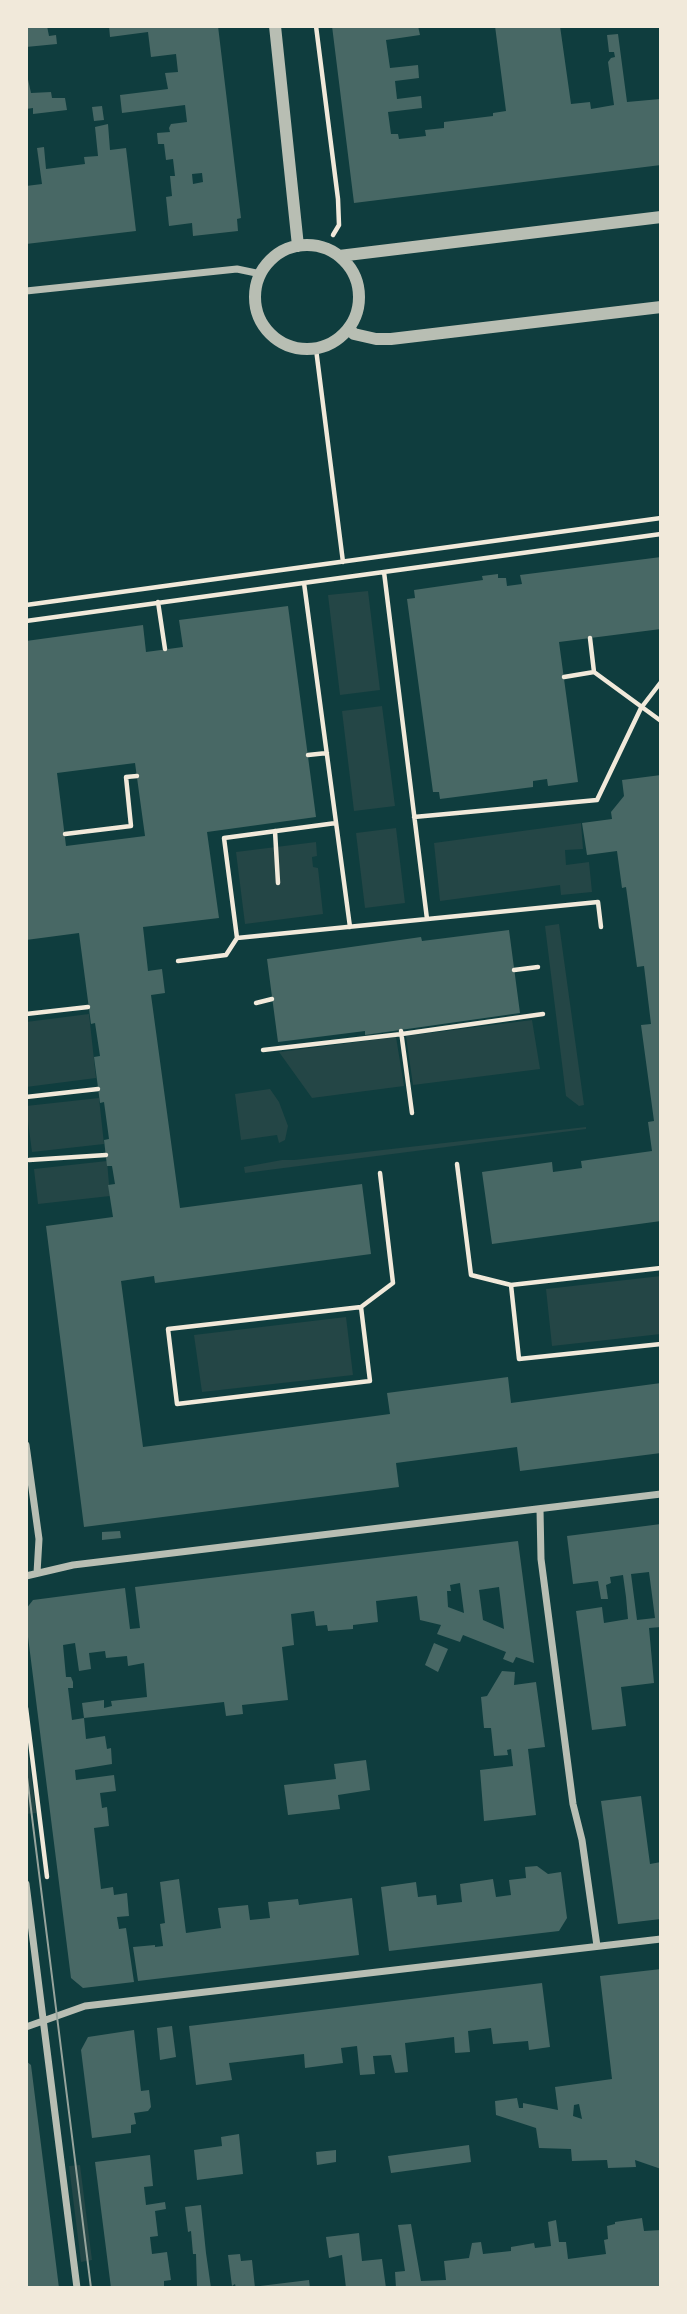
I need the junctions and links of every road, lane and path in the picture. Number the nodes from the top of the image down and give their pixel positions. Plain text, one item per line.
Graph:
1 (275, 26) edge
2 (316, 26) edge
3 (661, 217) edge
4 (298, 246) junction
5 (326, 249) junction
6 (339, 256) junction
7 (261, 274) junction
8 (26, 291) edge
9 (661, 307) edge
10 (349, 329) junction
11 (316, 349) junction
12 (661, 518) edge
13 (661, 534) edge
14 (343, 562) junction
15 (384, 572) junction
16 (304, 583) junction
17 (159, 602) junction
18 (26, 605) edge
19 (26, 621) edge
20 (590, 638) dead end
21 (165, 649) dead end
22 (594, 672) junction
23 (564, 677) dead end
24 (661, 682) edge
25 (641, 708) junction
26 (661, 721) edge
27 (327, 753) junction
28 (308, 755) dead end
29 (137, 776) dead end
30 (414, 817) junction
31 (336, 823) junction
32 (275, 831) junction
33 (65, 834) dead end
34 (278, 883) dead end
35 (427, 919) junction
36 (350, 928) junction
37 (601, 928) dead end
38 (237, 938) junction
39 (178, 961) dead end
40 (538, 967) dead end
41 (514, 970) dead end
42 (272, 999) dead end
43 (256, 1003) dead end
44 (88, 1007) dead end
45 (26, 1014) edge
46 (543, 1014) dead end
47 (401, 1033) junction
48 (263, 1049) dead end
49 (98, 1089) dead end
50 (26, 1097) edge
51 (412, 1113) dead end
52 (106, 1155) dead end
53 (29, 1160) dead end
54 (457, 1164) dead end
55 (380, 1173) dead end
56 (661, 1268) edge
57 (511, 1285) junction
58 (361, 1307) junction
59 (661, 1344) edge
60 (26, 1445) edge
61 (661, 1494) edge
62 (540, 1509) junction
63 (37, 1573) junction
64 (26, 1576) edge
65 (26, 1884) edge
66 (661, 1939) edge
67 (597, 1946) junction
68 (43, 2022) junction
69 (26, 2026) edge
70 (77, 2288) edge

1 - 4 street
2 - 5 path
3 - 6 street
4 - 5 street
4 - 7 street
5 - 6 street
6 - 10 street
7 - 8 street
7 - 11 street
9 - 10 street
10 - 11 street
11 - 14 path
12 - 14 path
13 - 15 path
14 - 18 path
15 - 16 path
15 - 30 path
16 - 17 path
16 - 27 path
17 - 19 path
17 - 21 path
20 - 22 path
22 - 23 path
22 - 25 path
24 - 25 path
25 - 26 path
25 - 30 path
27 - 28 path
27 - 31 path
29 - 33 path
30 - 35 path
31 - 32 path
31 - 36 path
32 - 34 path
32 - 38 path
35 - 36 path
35 - 37 path
36 - 38 path
38 - 39 path
40 - 41 path
42 - 43 path
44 - 45 path
46 - 47 path
47 - 48 path
47 - 51 path
49 - 50 path
52 - 53 path
54 - 57 path
55 - 58 path
56 - 57 path
57 - 59 path
58 - 58 path
60 - 63 street
61 - 62 street
62 - 63 street
62 - 67 street
63 - 64 street
65 - 68 street
66 - 67 street
67 - 68 street
68 - 69 street
68 - 70 street

